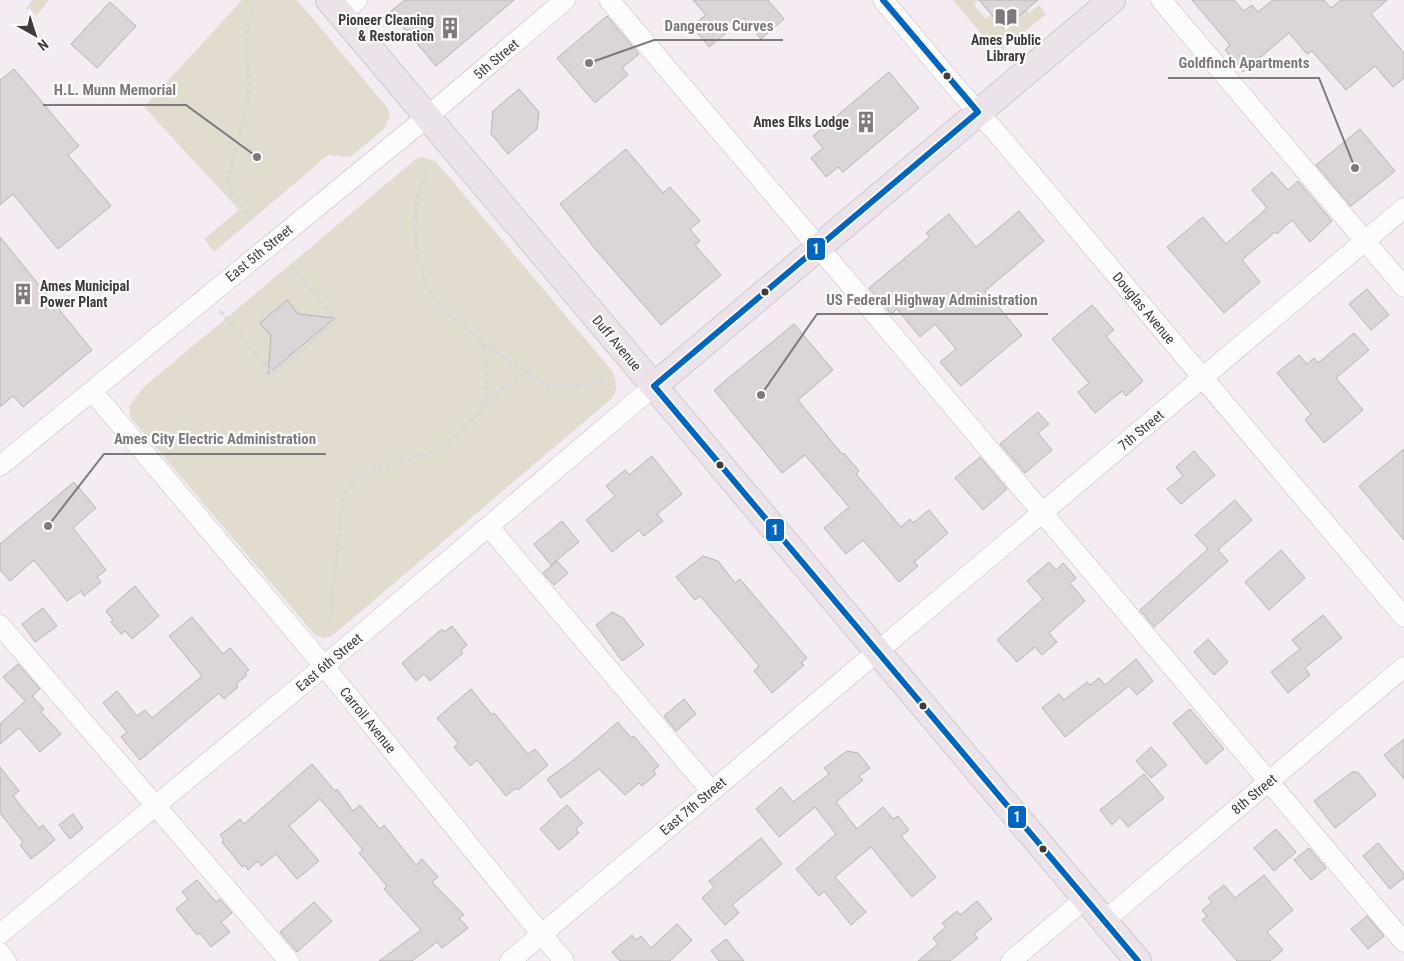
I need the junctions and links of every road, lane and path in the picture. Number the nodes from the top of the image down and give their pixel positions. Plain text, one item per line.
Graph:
1 (255, 0) edge
2 (565, 0) edge
3 (609, 0) edge
4 (882, 0) edge
5 (1112, 0) edge
6 (1161, 0) edge
7 (342, 5) edge
8 (978, 112) junction
9 (427, 117) junction
10 (427, 173) dead end
11 (1404, 208) edge
12 (252, 219) dead end
13 (1365, 240) junction
14 (819, 247) junction
15 (290, 264) dead end
16 (1404, 287) edge
17 (226, 318) dead end
18 (483, 344) junction
19 (532, 375) junction
20 (1202, 378) junction
21 (605, 381) dead end
22 (654, 386) junction
23 (92, 391) junction
24 (481, 410) junction
25 (0, 466) edge
26 (1043, 512) junction
27 (489, 527) junction
28 (1404, 617) edge
29 (331, 621) dead end
30 (0, 625) edge
31 (877, 652) junction
32 (324, 666) junction
33 (1404, 667) edge
34 (1269, 782) junction
35 (712, 791) junction
36 (156, 806) junction
37 (1085, 898) junction
38 (1104, 921) junction
39 (0, 934) edge
40 (542, 934) junction
41 (1404, 942) edge
42 (0, 953) edge
43 (6, 961) edge
44 (289, 961) edge
45 (510, 961) edge
46 (564, 961) edge
47 (1011, 961) edge
48 (1138, 961) edge

1 - 12 path
2 - 9 street, 5th Street
3 - 14 street
4 - 8 street, Douglas Avenue
5 - 8 main road
6 - 13 street
7 - 9 main road, Duff Avenue
8 - 14 main road
8 - 20 street, Douglas Avenue
9 - 22 main road, Duff Avenue
9 - 23 street, East 5th Street
10 - 18 path
11 - 13 street, 7th Street
13 - 16 street
13 - 20 street, 7th Street
14 - 22 main road
14 - 26 street
15 - 17 path
18 - 19 path
18 - 24 path
19 - 21 path
19 - 24 path
20 - 26 street, 7th Street
20 - 28 street, Douglas Avenue
22 - 27 street, East 6th Street
22 - 31 main road, Duff Avenue
23 - 25 street, East 5th Street
23 - 32 street, Carroll Avenue
24 - 29 path
26 - 31 street, 7th Street
26 - 34 street
27 - 32 street, East 6th Street
27 - 35 street
30 - 36 street
31 - 35 street, East 7th Street
31 - 37 main road, Duff Avenue
32 - 36 street, East 6th Street
32 - 40 street, Carroll Avenue
33 - 34 street, 8th Street
34 - 38 street, 8th Street
34 - 41 street
35 - 40 street, East 7th Street
36 - 39 street, East 6th Street
36 - 44 street
37 - 38 main road, Duff Avenue
37 - 47 street
38 - 48 main road, Duff Avenue
40 - 45 street, East 7th Street
40 - 46 street, Carroll Avenue
42 - 43 street

